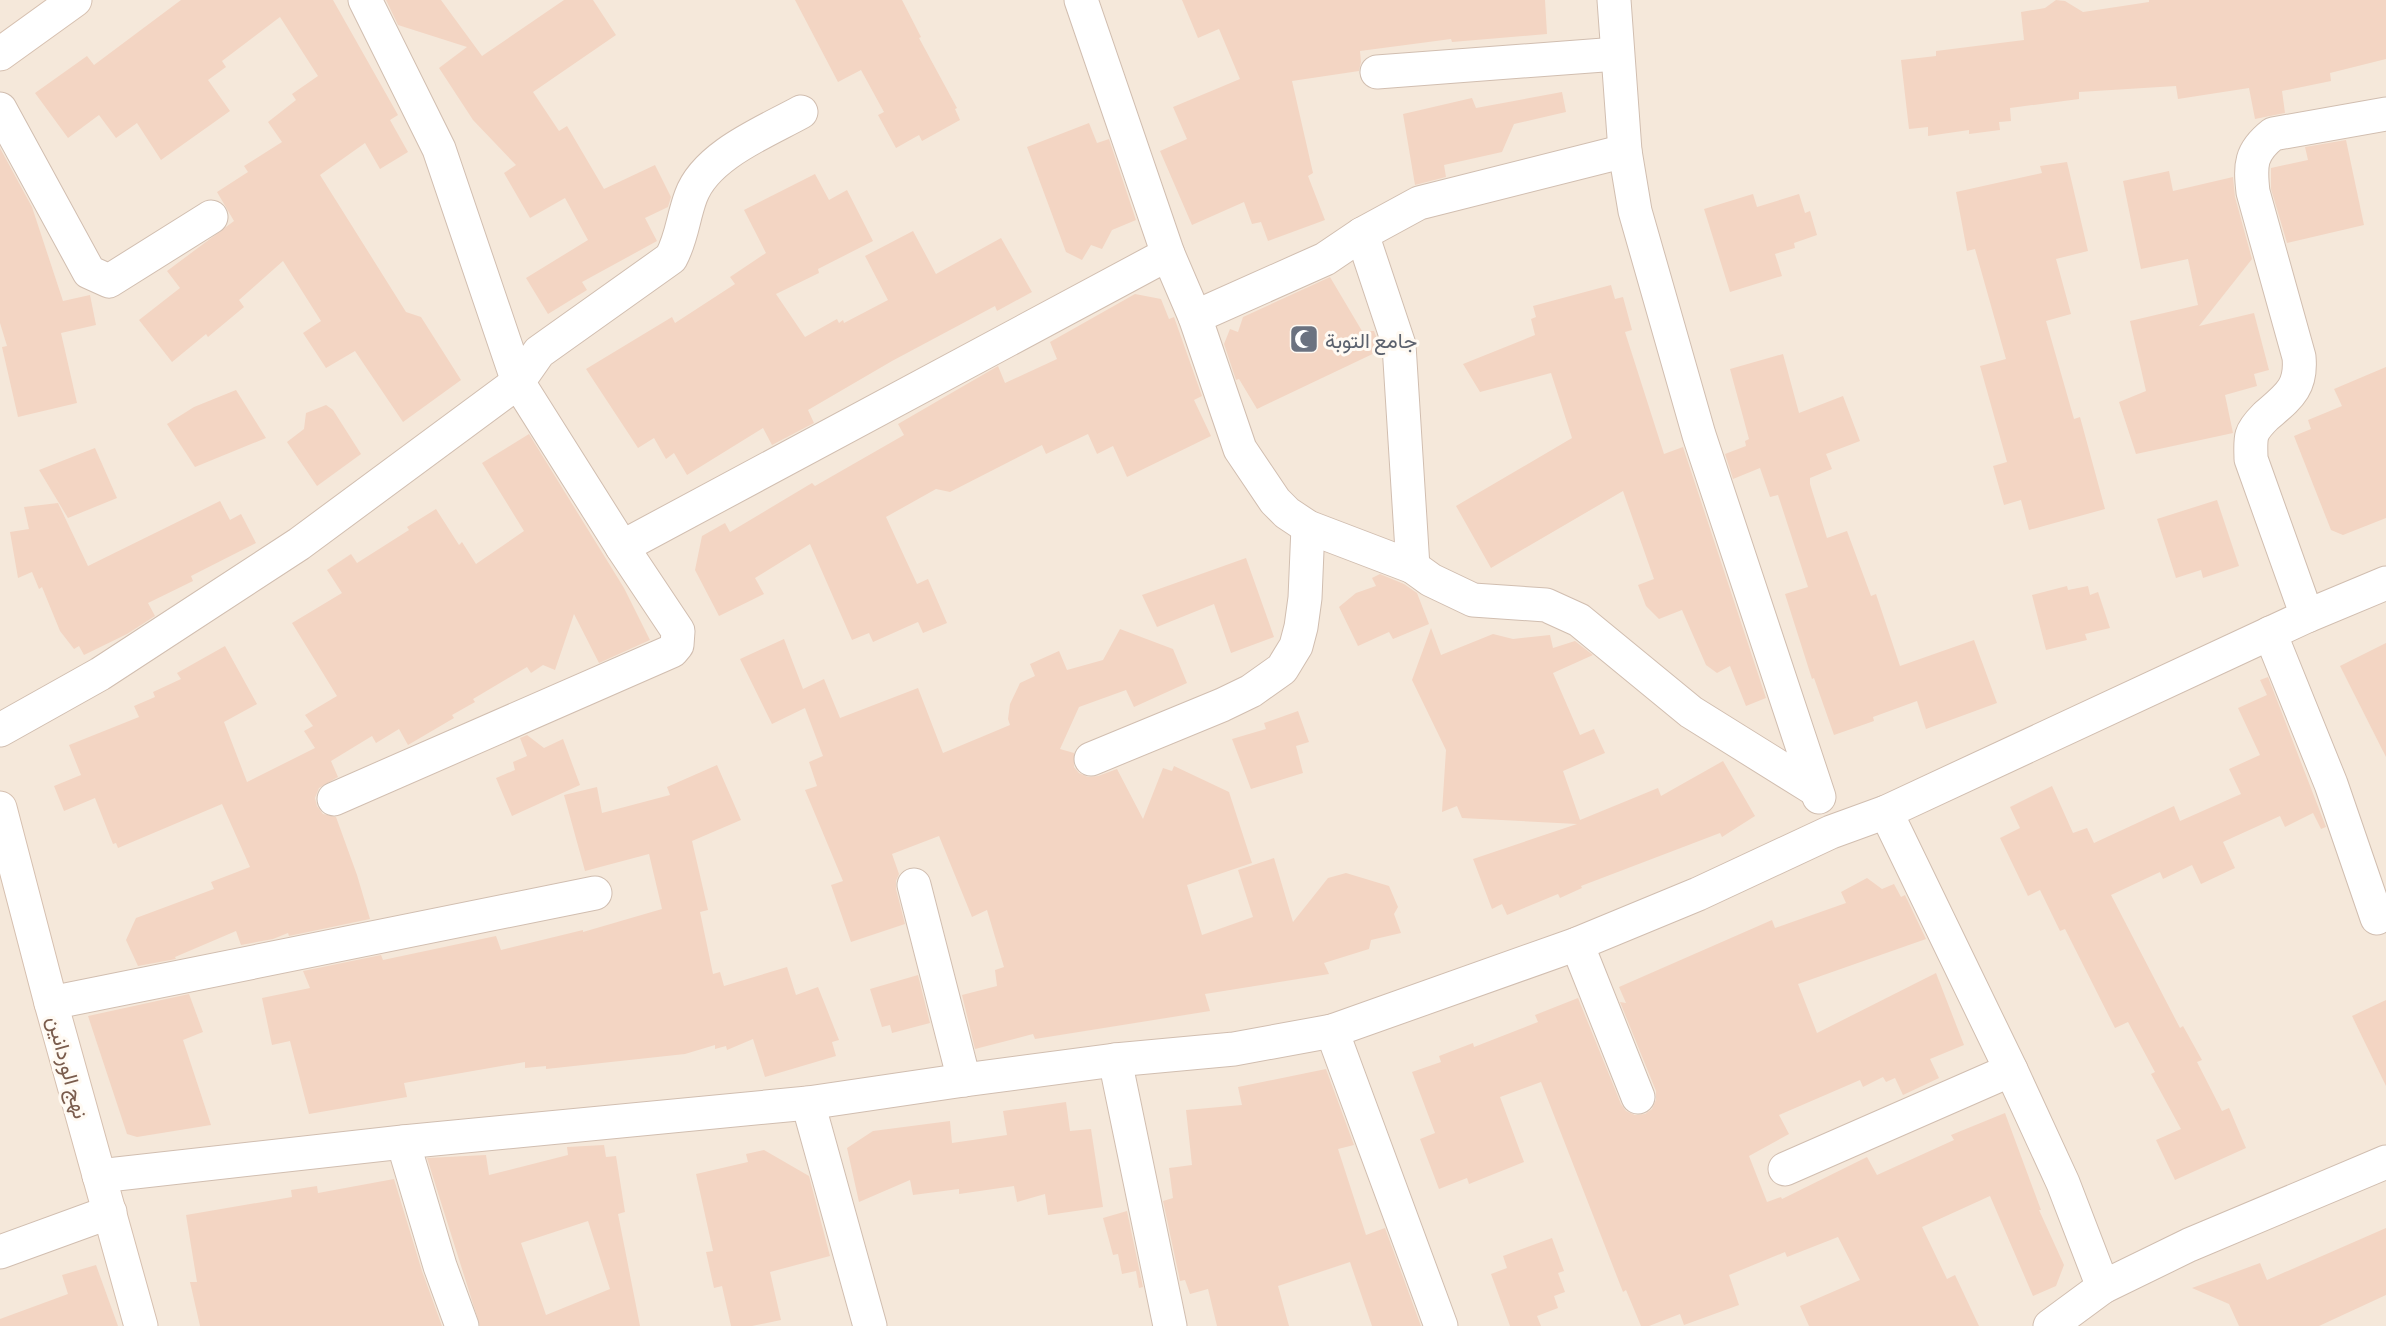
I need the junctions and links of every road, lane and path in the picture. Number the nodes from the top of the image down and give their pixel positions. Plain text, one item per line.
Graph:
1 (75, 0) edge
2 (365, 0) edge
3 (1082, 0) edge
4 (1614, 0) edge
5 (0, 54) edge
6 (1617, 54) junction
7 (1377, 72) dead end
8 (0, 109) edge
9 (801, 112) dead end
10 (2386, 114) edge
11 (1626, 151) junction
12 (211, 217) dead end
13 (1362, 234) junction
14 (1168, 254) junction
15 (1195, 317) junction
16 (518, 382) junction
17 (1308, 527) junction
18 (622, 547) junction
19 (1413, 567) junction
20 (2386, 583) edge
21 (2307, 616) junction
22 (2270, 633) junction
23 (0, 730) edge
24 (1091, 759) dead end
25 (1816, 790) junction
26 (334, 799) dead end
27 (0, 808) edge
28 (1886, 812) junction
29 (1831, 832) junction
30 (914, 885) dead end
31 (595, 893) dead end
32 (2377, 918) dead end
33 (1577, 944) junction
34 (51, 1003) junction
35 (1332, 1031) junction
36 (1115, 1060) junction
37 (2011, 1070) junction
38 (964, 1080) junction
39 (1638, 1097) dead end
40 (808, 1103) junction
41 (403, 1142) junction
42 (2386, 1162) edge
43 (1785, 1169) dead end
44 (99, 1176) junction
45 (110, 1212) junction
46 (0, 1252) edge
47 (2103, 1287) junction
48 (141, 1326) edge
49 (462, 1326) edge
50 (870, 1326) edge
51 (1170, 1326) edge
52 (1441, 1326) edge
53 (2050, 1326) edge

1 - 5 street
2 - 16 street
3 - 14 street
4 - 6 street
6 - 7 street
6 - 11 street
8 - 12 street
9 - 16 street
10 - 21 street
11 - 13 street
11 - 25 street
13 - 15 street
13 - 19 street
14 - 15 street
14 - 18 street
15 - 17 street
16 - 18 street
16 - 23 street
17 - 19 street
17 - 24 street
18 - 26 street
19 - 25 street
20 - 21 street
21 - 22 street
22 - 28 street
22 - 32 street
25 - 29 street
27 - 34 street, نهج الوردانين
28 - 29 street
28 - 37 street
29 - 33 street
30 - 38 street
31 - 34 street
33 - 35 street
33 - 39 street
34 - 44 street, نهج الوردانين
35 - 36 street
35 - 52 street
36 - 38 street
36 - 51 street
37 - 43 street
37 - 47 street
38 - 40 street
40 - 41 street
40 - 50 street
41 - 44 street
41 - 49 street
42 - 47 street
44 - 45 street, نهج الوردانين
45 - 46 street
45 - 48 street, نهج الوردانين
47 - 53 street

